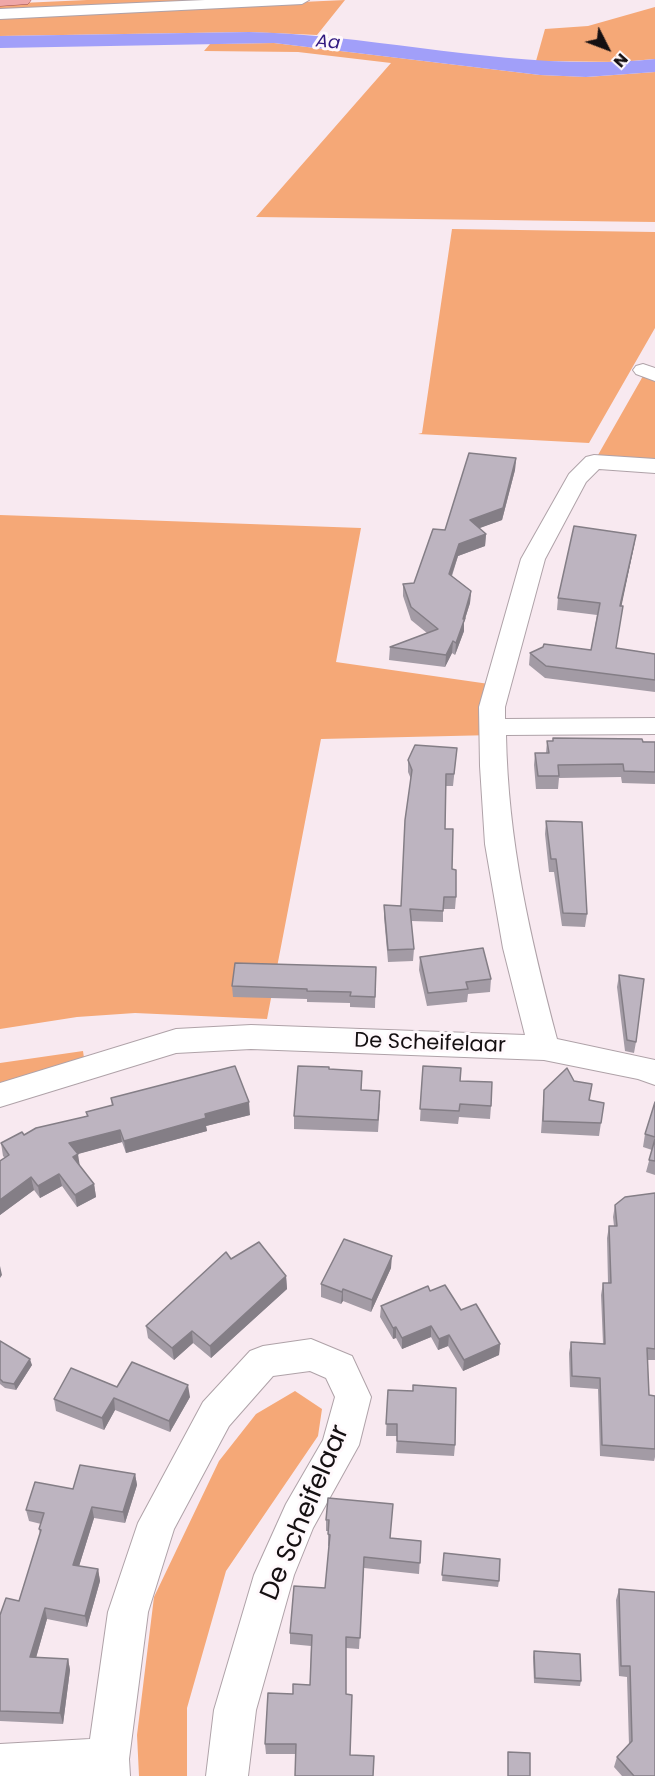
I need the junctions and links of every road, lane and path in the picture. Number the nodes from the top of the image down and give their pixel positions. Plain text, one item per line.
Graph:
1 (22, 0) edge
2 (302, 0) edge
3 (0, 1) edge
4 (0, 15) edge
5 (655, 466) edge
6 (655, 726) edge
7 (492, 727) junction
8 (544, 1048) junction
9 (655, 1073) edge
10 (0, 1095) edge
11 (0, 1765) edge
12 (108, 1767) edge
13 (227, 1776) edge

1 - 3 main road
2 - 4 street
5 - 7 street
6 - 7 street
7 - 8 street
8 - 9 street, De Scheifelaar
8 - 10 street, De Scheifelaar
11 - 12 street, De Scheifelaar
12 - 13 street, De Scheifelaar

